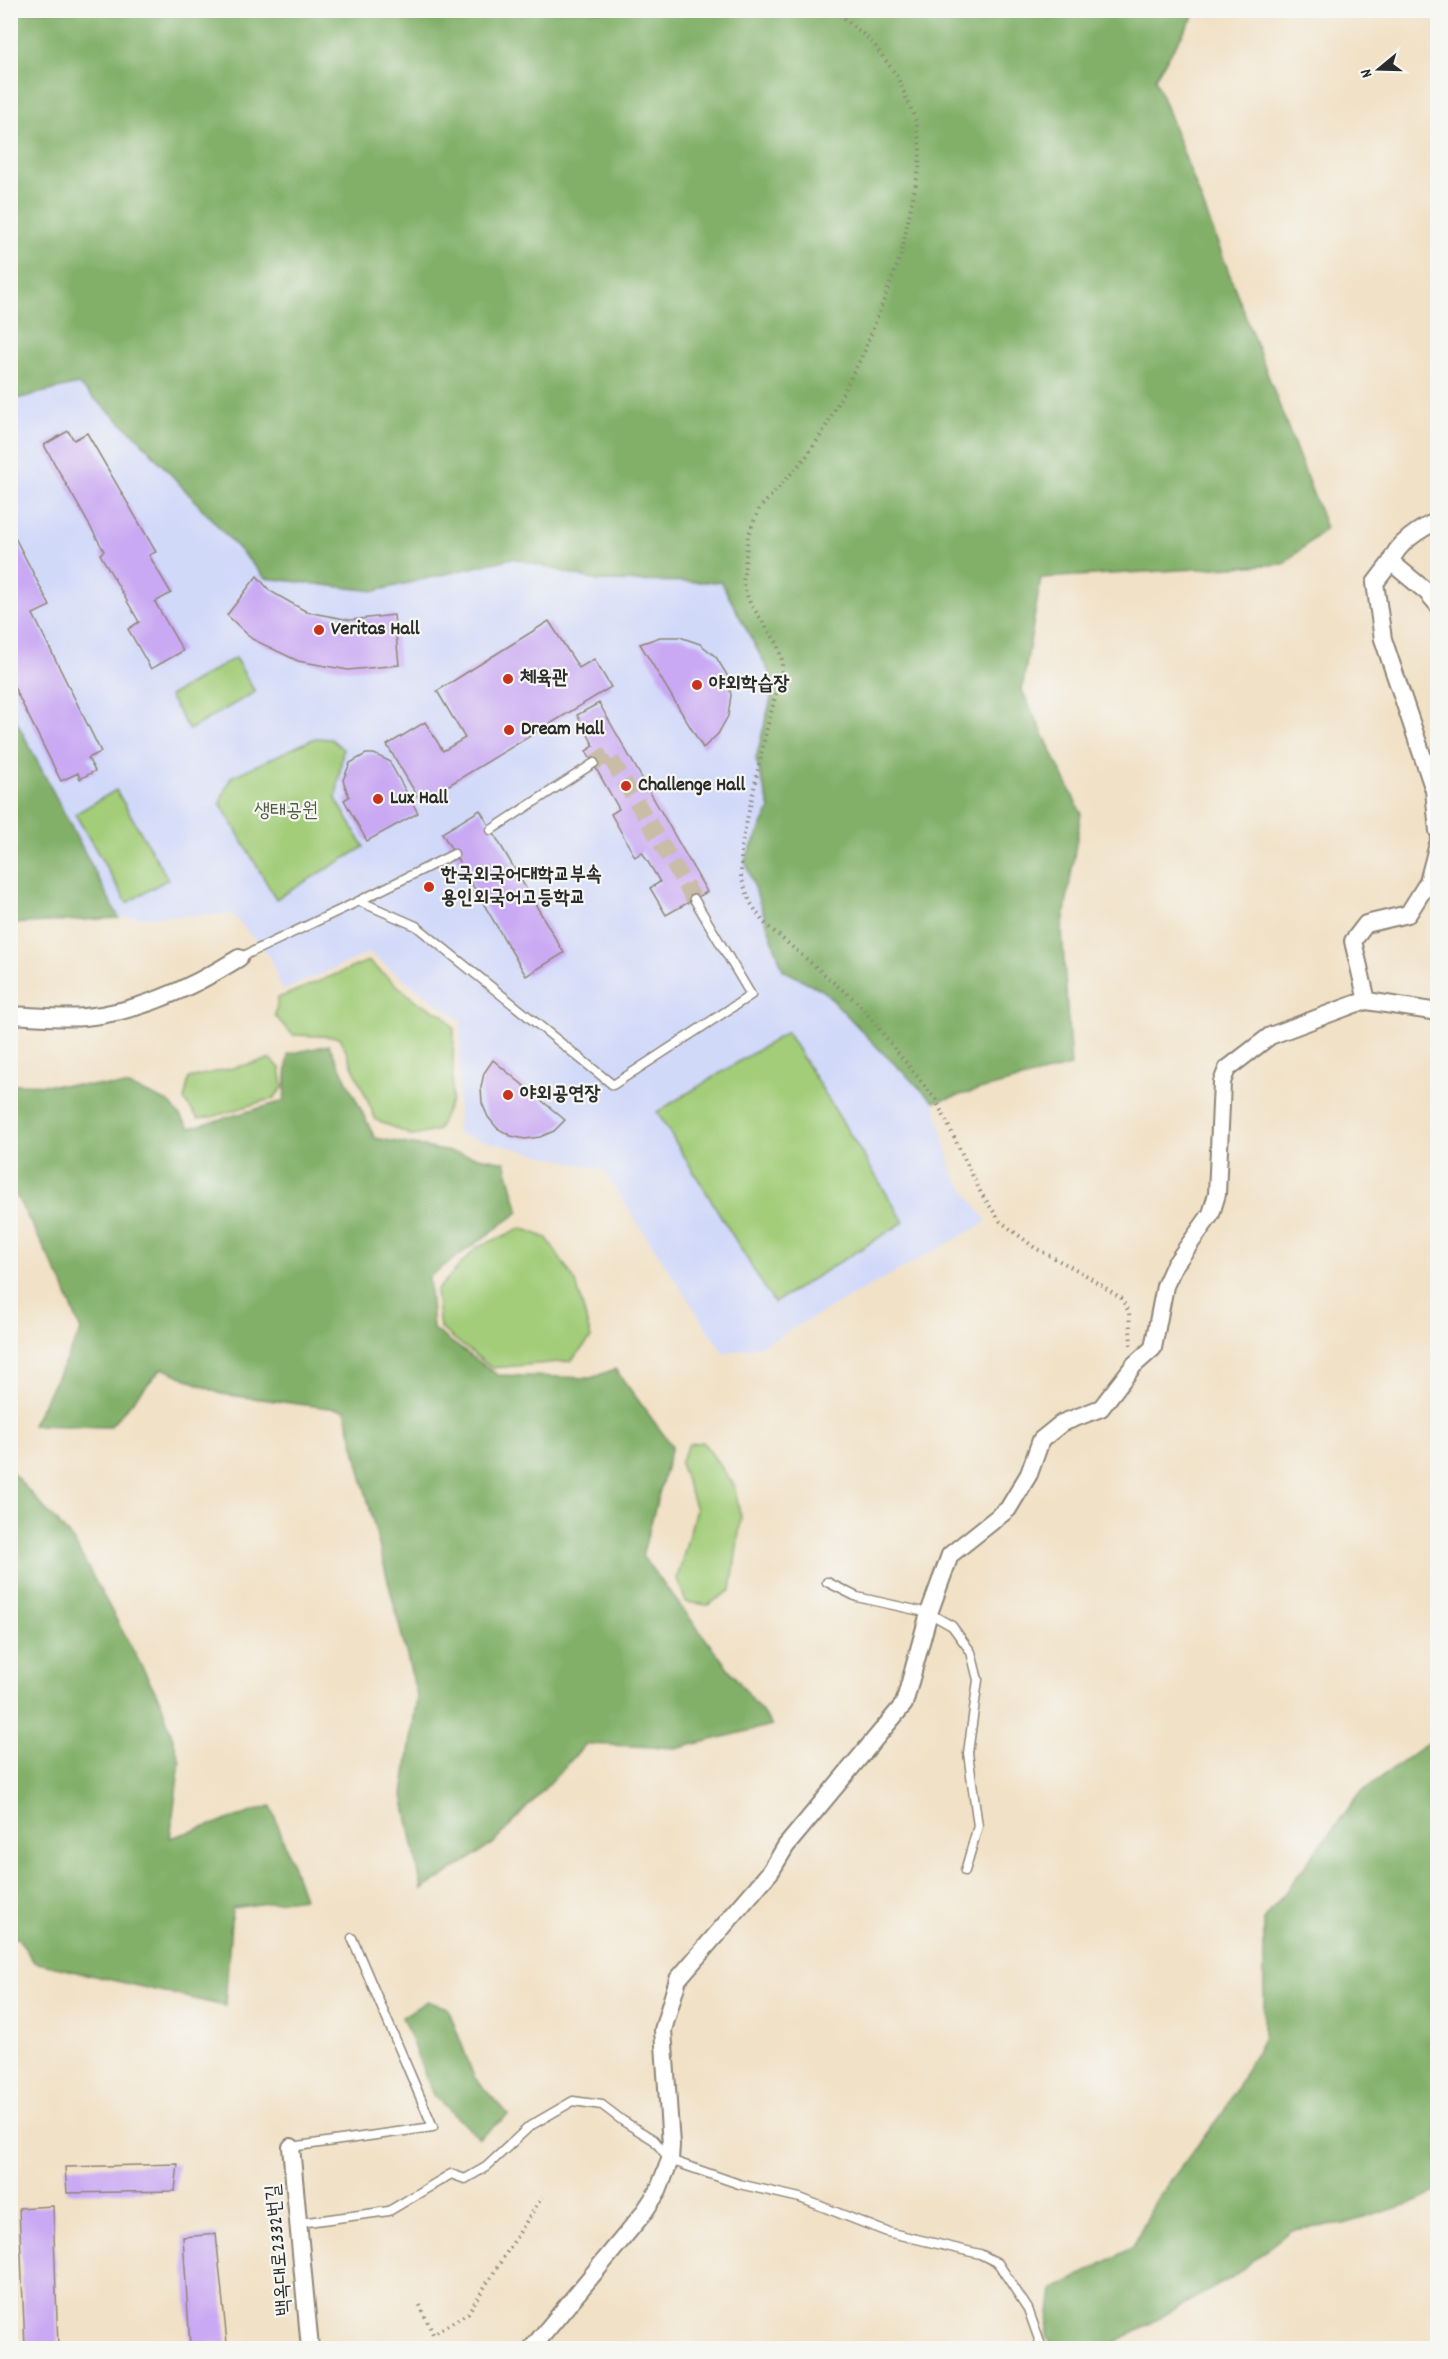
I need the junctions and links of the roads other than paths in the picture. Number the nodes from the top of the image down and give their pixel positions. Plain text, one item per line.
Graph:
1 (1437, 521) edge
2 (1391, 562) junction
3 (1437, 605) edge
4 (594, 763) tunnel mouth
5 (491, 830) dead end
6 (1437, 831) edge
7 (1437, 844) edge
8 (454, 854) dead end
9 (694, 899) tunnel mouth
10 (359, 901) junction
11 (239, 958) joint
12 (1366, 1001) junction
13 (1437, 1012) edge
14 (10, 1014) edge
15 (827, 1582) dead end
16 (929, 1613) junction
17 (965, 1871) dead end
18 (352, 1938) dead end
19 (291, 2147) joint
20 (670, 2160) junction
21 (300, 2223) junction
22 (310, 2349) edge
23 (532, 2349) edge
24 (1042, 2349) edge

1 - 2 street
2 - 3 street
2 - 6 street
4 - 5 lane
7 - 12 street
8 - 10 lane
9 - 10 lane
10 - 11 lane
11 - 14 street
12 - 13 street
12 - 16 street
15 - 16 lane
16 - 17 lane
16 - 20 street
18 - 19 lane
19 - 21 street, 백옥대로2332번길
20 - 21 lane
20 - 23 street
20 - 24 lane
21 - 22 street, 백옥대로2332번길

